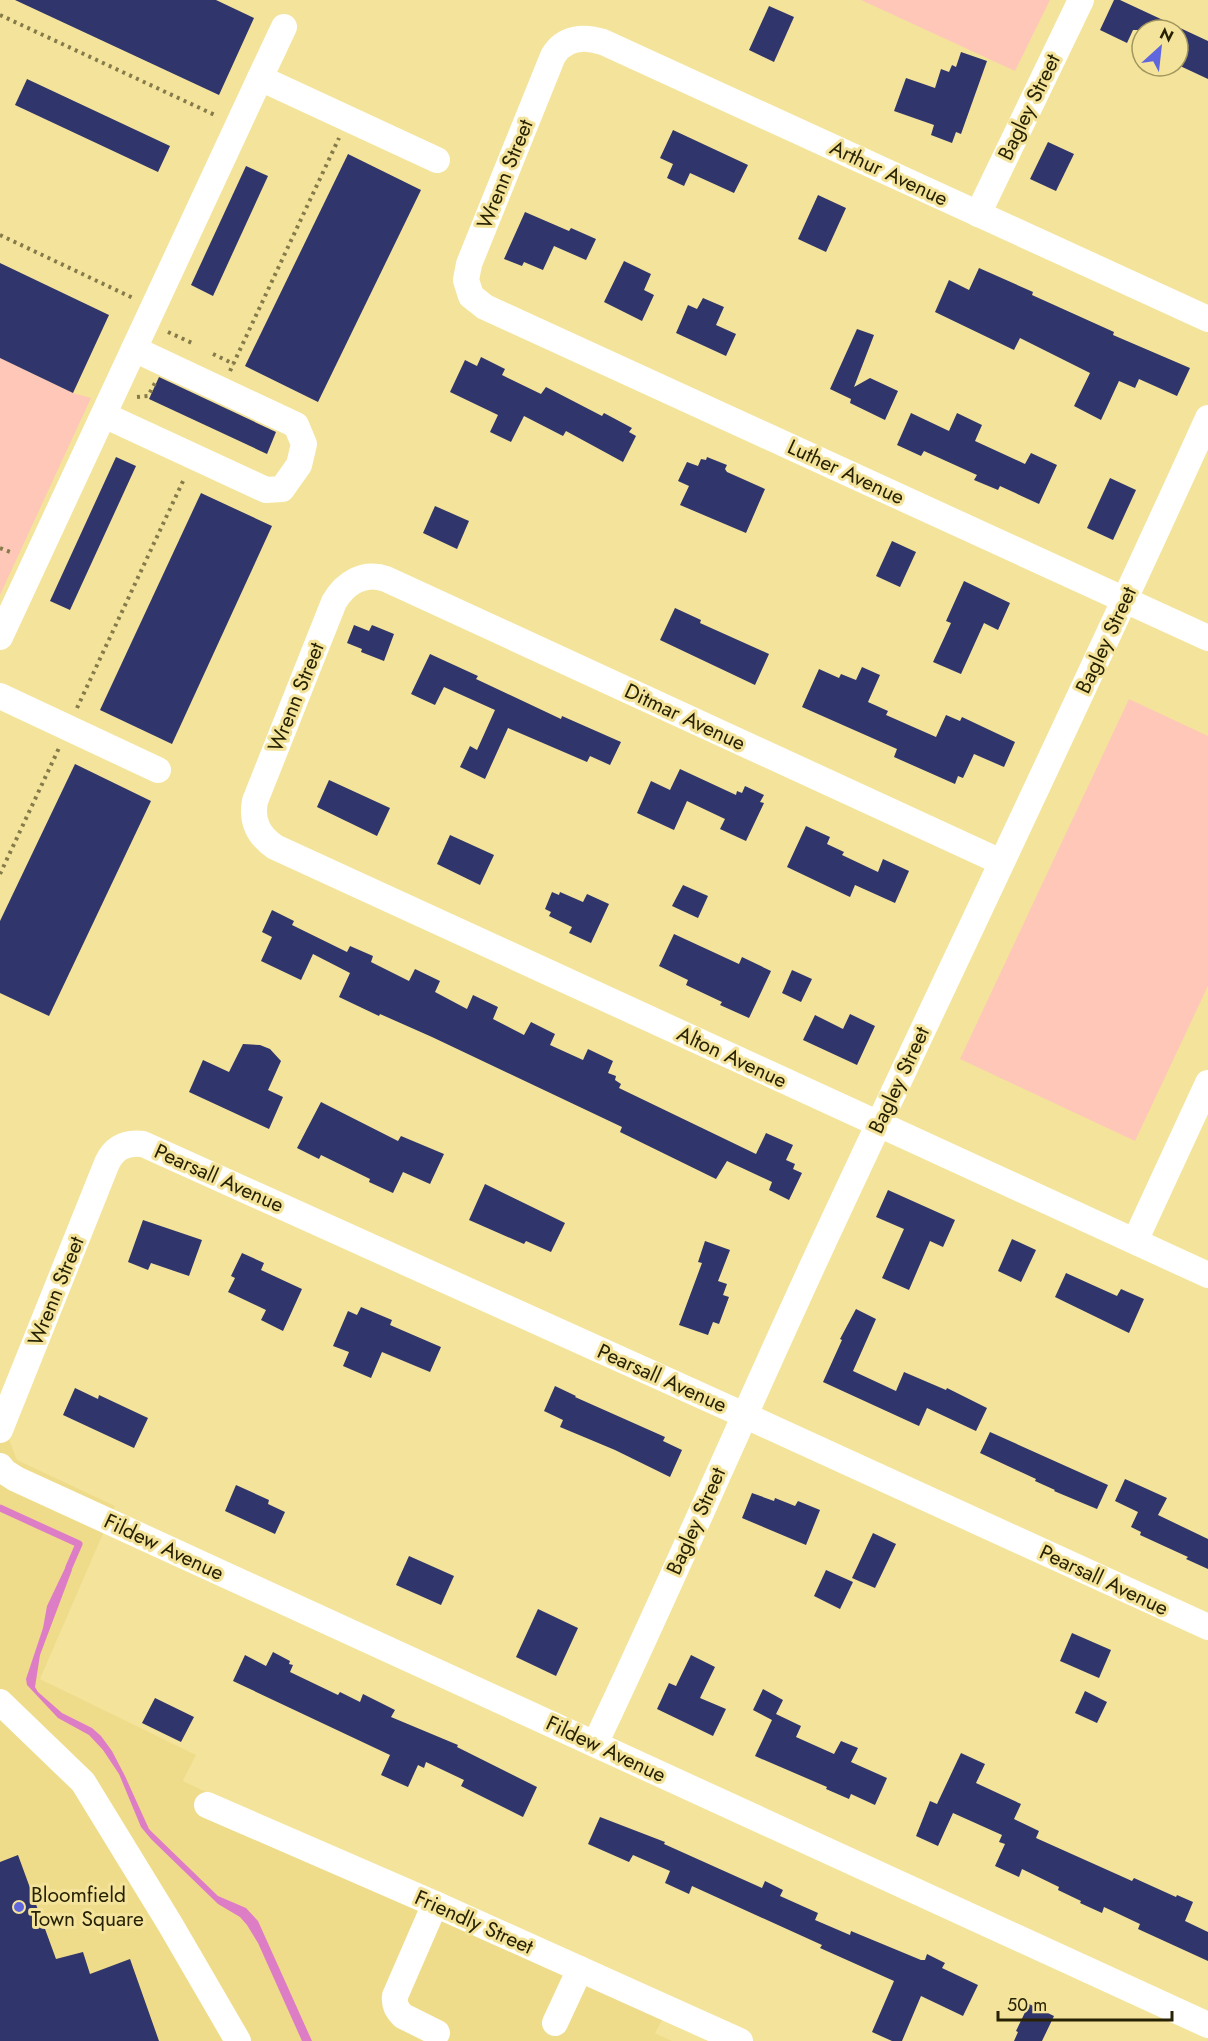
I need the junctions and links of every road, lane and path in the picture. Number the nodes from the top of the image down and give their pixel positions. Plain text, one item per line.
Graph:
1 (1081, 0) edge
2 (0, 15) edge
3 (284, 27) dead end
4 (567, 42) joint
5 (261, 78) junction
6 (226, 120) dead end
7 (343, 130) dead end
8 (437, 160) dead end
9 (978, 214) junction
10 (0, 235) edge
11 (142, 303) dead end
12 (484, 307) joint
13 (1208, 319) edge
14 (134, 349) junction
15 (213, 354) dead end
16 (234, 364) junction
17 (157, 376) dead end
18 (226, 380) dead end
19 (128, 398) dead end
20 (104, 415) junction
21 (1208, 418) edge
22 (185, 478) dead end
23 (368, 577) joint
24 (1125, 600) junction
25 (0, 637) edge
26 (1208, 638) edge
27 (0, 696) edge
28 (73, 717) dead end
29 (63, 739) dead end
30 (158, 770) dead end
31 (260, 834) joint
32 (1001, 862) junction
33 (0, 874) edge
34 (1208, 1083) edge
35 (879, 1124) junction
36 (114, 1152) joint
37 (1135, 1242) junction
38 (1208, 1275) edge
39 (744, 1415) junction
40 (0, 1430) edge
41 (3, 1469) edge
42 (1208, 1627) edge
43 (0, 1702) edge
44 (595, 1744) junction
45 (207, 1805) dead end
46 (435, 1904) junction
47 (580, 1969) junction
48 (555, 2023) dead end
49 (1208, 2025) edge
50 (437, 2033) dead end
51 (238, 2041) edge
52 (740, 2041) edge

1 - 9 street, Bagley Street
2 - 6 path
3 - 5 street
4 - 9 street, Arthur Avenue
4 - 12 street, Wrenn Street
5 - 8 street
5 - 14 street
7 - 16 path
9 - 13 street, Arthur Avenue
10 - 11 path
12 - 24 street, Luther Avenue
14 - 20 street
14 - 20 street
15 - 16 path
16 - 18 path
17 - 19 path
20 - 25 street
21 - 24 street, Bagley Street
22 - 28 path
23 - 31 street, Wrenn Street
23 - 32 street, Ditmar Avenue
24 - 26 street, Luther Avenue
24 - 32 street, Bagley Street
27 - 30 street
29 - 33 path
31 - 35 street, Alton Avenue
32 - 35 street, Bagley Street
34 - 37 street
35 - 37 street, Alton Avenue
35 - 39 street, Bagley Street
36 - 39 street, Pearsall Avenue
36 - 40 street, Wrenn Street
37 - 38 street, Alton Avenue
39 - 42 street, Pearsall Avenue
39 - 44 street, Bagley Street
41 - 44 street, Fildew Avenue
43 - 51 street
44 - 49 street, Fildew Avenue
45 - 46 street, Friendly Street
46 - 47 street, Friendly Street
46 - 50 street
47 - 48 street
47 - 52 street, Friendly Street

